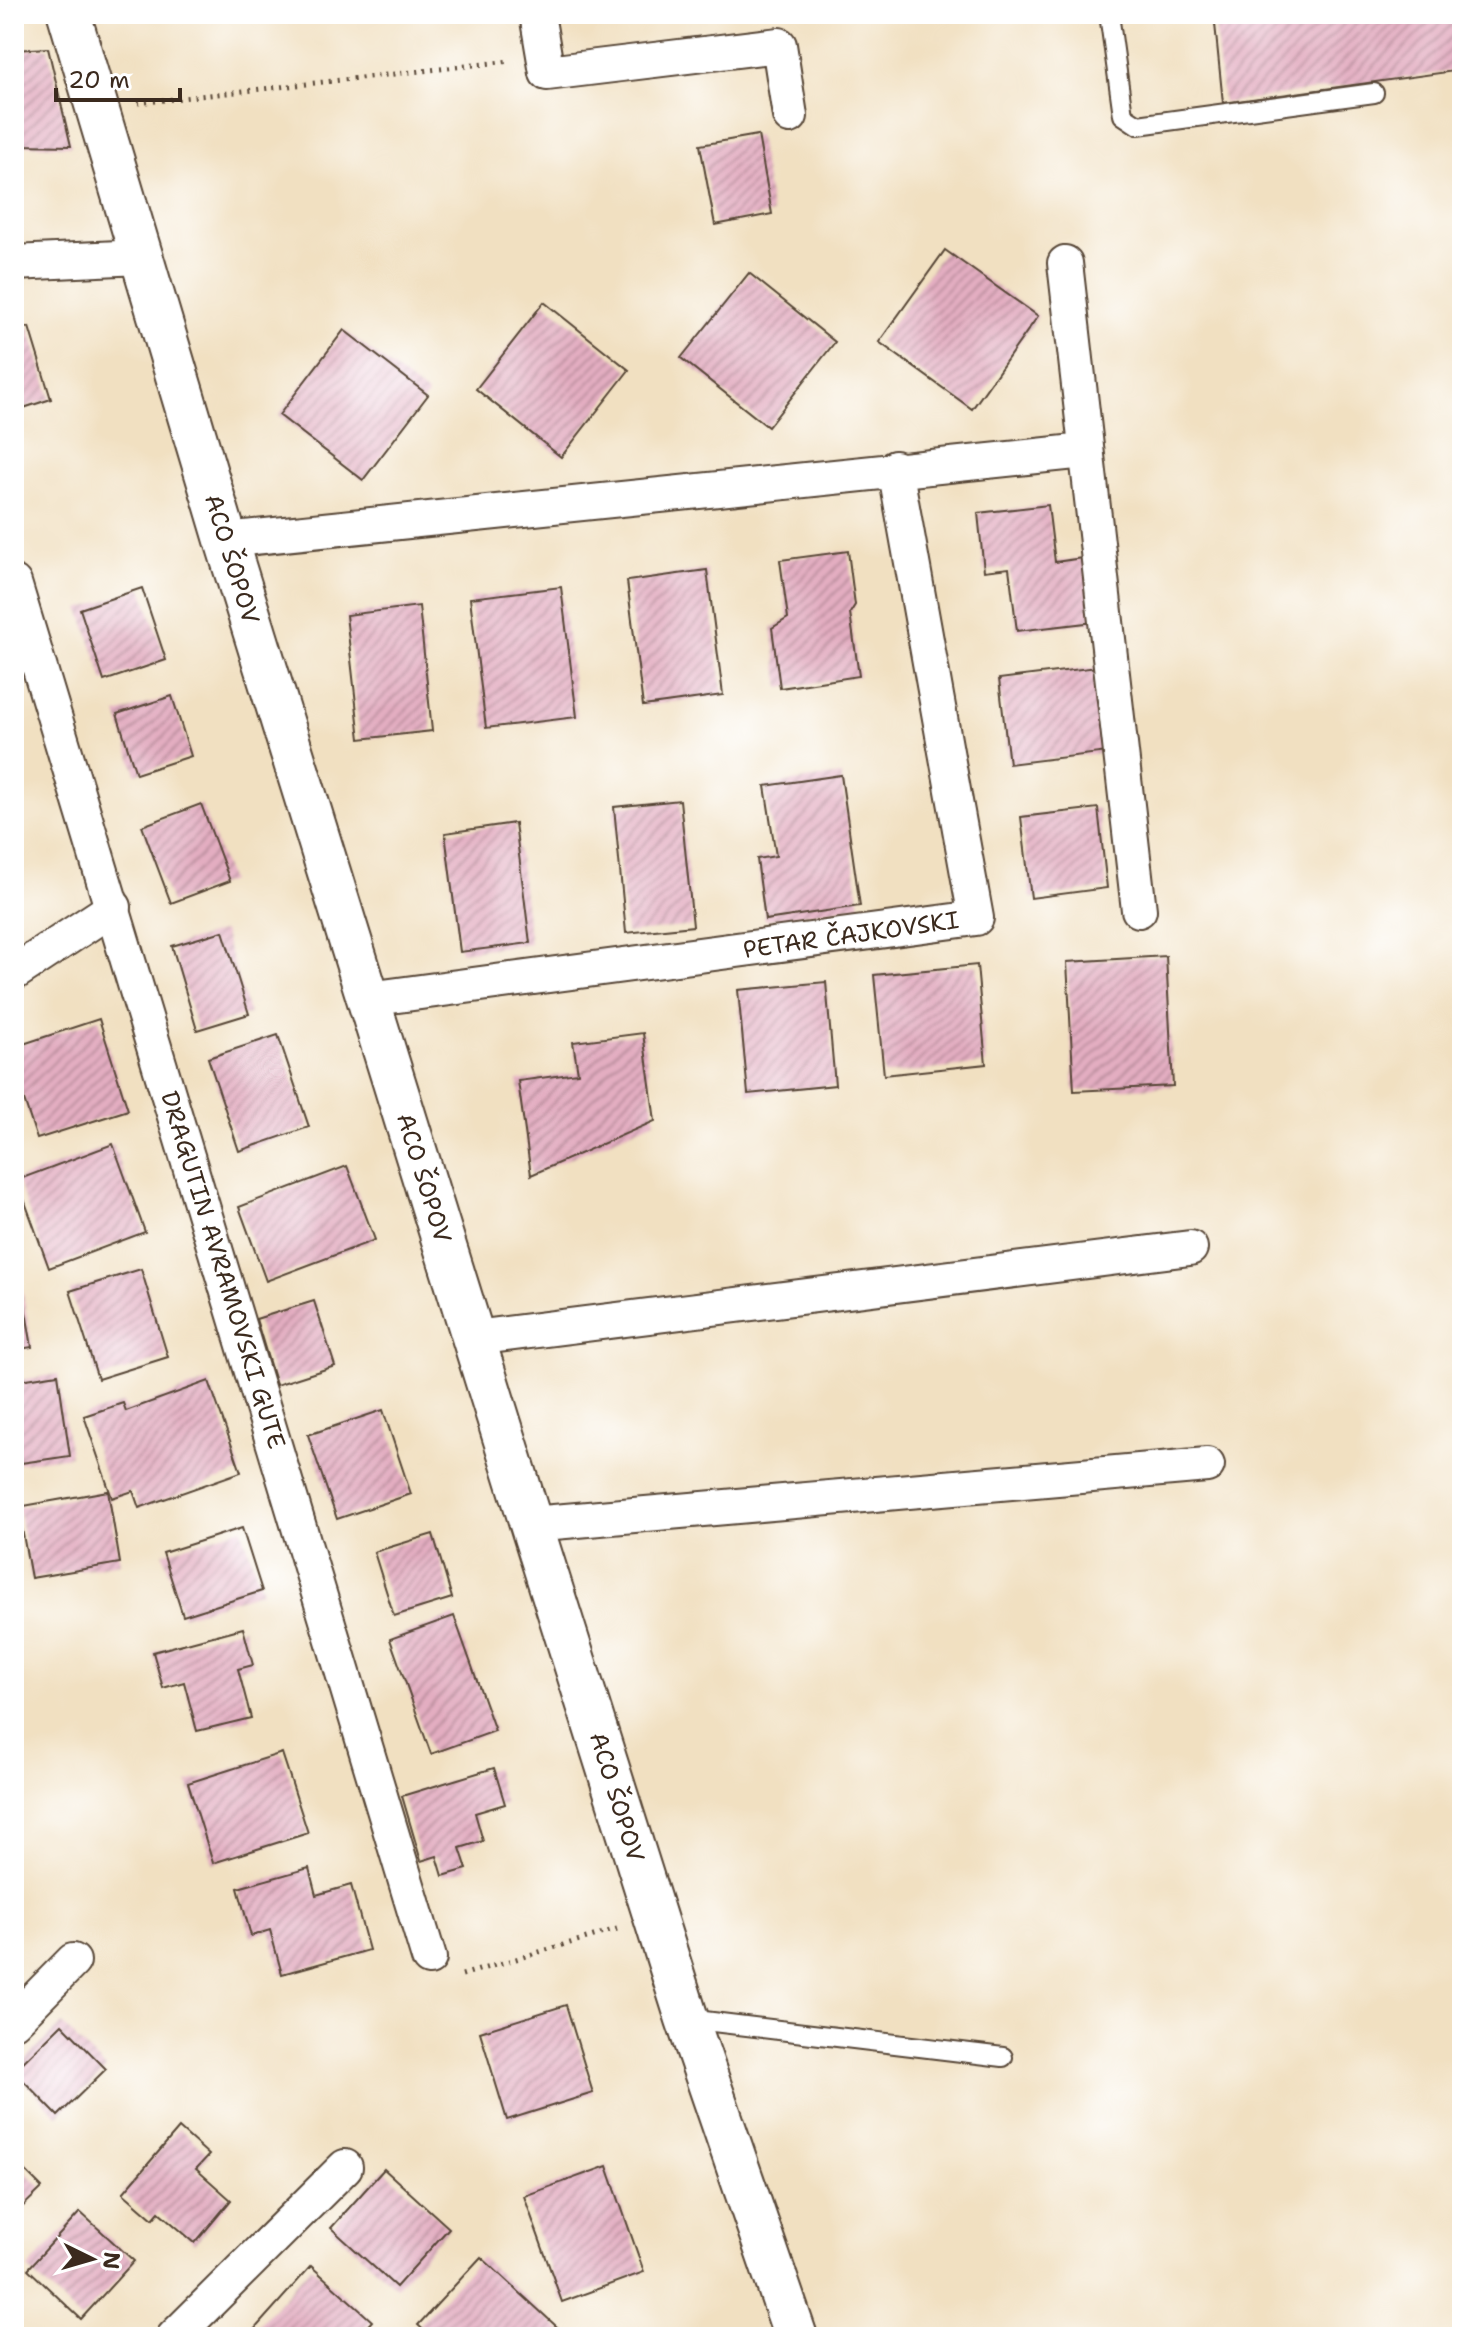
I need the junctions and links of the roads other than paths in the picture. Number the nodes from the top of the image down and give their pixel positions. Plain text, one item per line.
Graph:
1 (69, 14) edge
2 (537, 14) edge
3 (1109, 14) edge
4 (1374, 93) dead end
5 (790, 116) dead end
6 (140, 257) junction
7 (14, 263) edge
8 (1065, 263) dead end
9 (1085, 451) junction
10 (895, 468) junction
11 (226, 540) junction
12 (14, 583) edge
13 (114, 907) junction
14 (1139, 910) dead end
15 (14, 973) edge
16 (368, 999) junction
17 (1190, 1248) dead end
18 (474, 1338) junction
19 (1207, 1465) dead end
20 (531, 1524) junction
21 (429, 1958) road end
22 (73, 1961) dead end
23 (687, 2019) junction
24 (14, 2021) edge
25 (1003, 2057) dead end
26 (345, 2167) dead end
27 (174, 2337) edge
28 (796, 2337) edge

1 - 6 street, ACO ŠOPOV
2 - 5 street
3 - 4 lane
6 - 7 street
6 - 11 street, ACO ŠOPOV
8 - 9 street
9 - 10 street
9 - 14 street
10 - 11 street
10 - 16 street, PETAR ČAJKOVSKI
11 - 16 street, ACO ŠOPOV
12 - 13 street, DRAGUTIN AVRAMOVSKI GUTE
13 - 15 street
13 - 21 street, DRAGUTIN AVRAMOVSKI GUTE
16 - 18 street, ACO ŠOPOV
17 - 18 street
18 - 20 street, ACO ŠOPOV
19 - 20 street
20 - 23 street, ACO ŠOPOV
22 - 24 street
23 - 25 lane
23 - 28 street, ACO ŠOPOV
26 - 27 street

